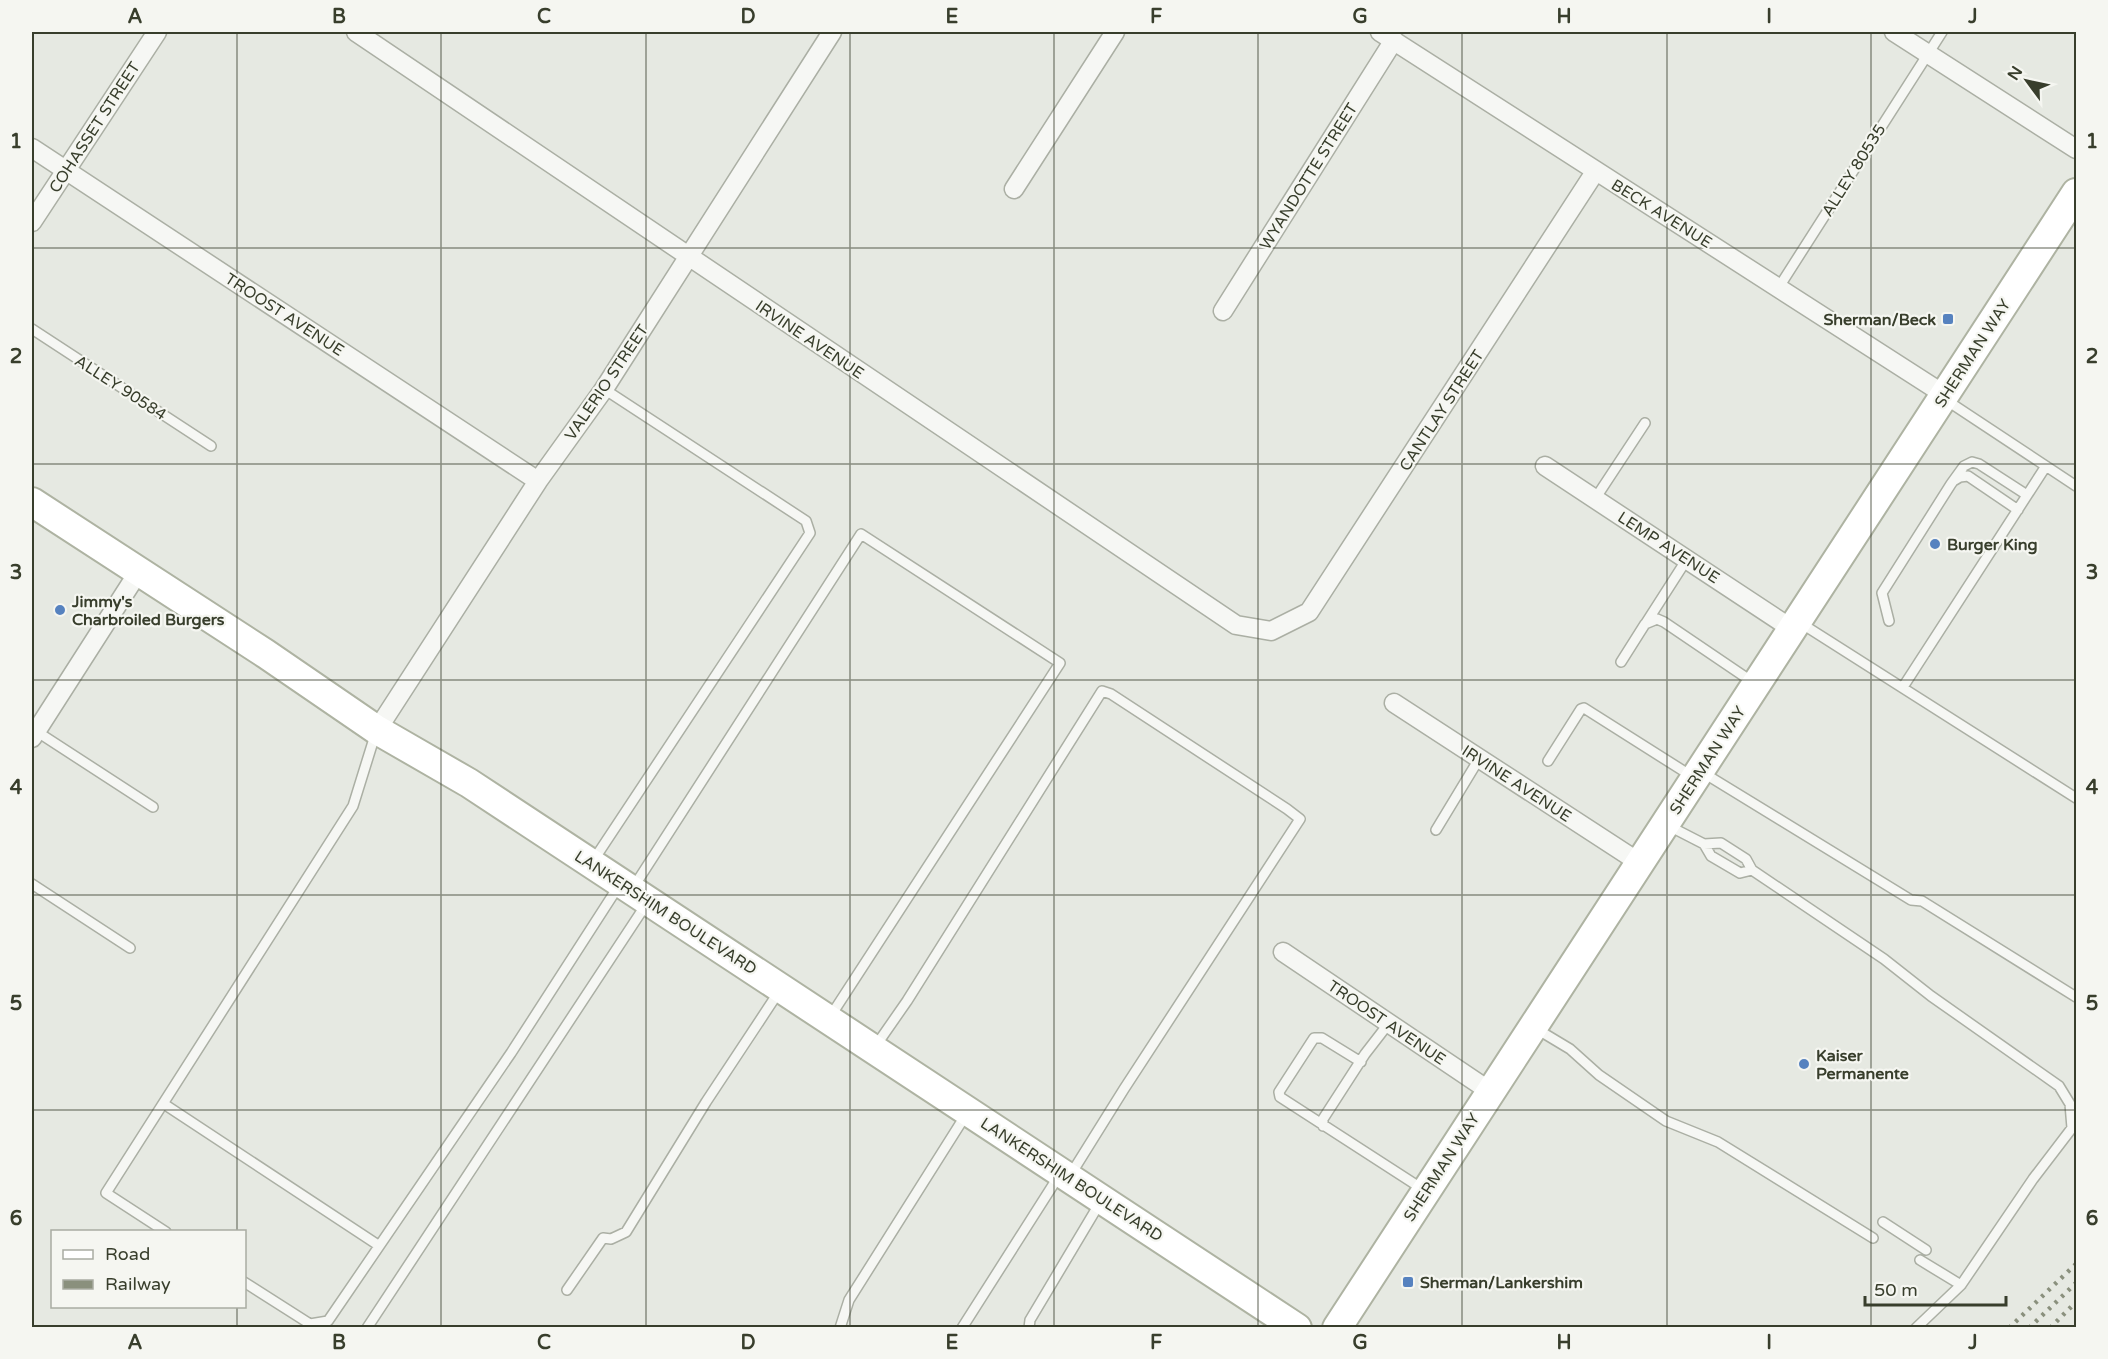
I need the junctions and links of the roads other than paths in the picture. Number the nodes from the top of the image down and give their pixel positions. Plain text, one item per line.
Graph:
1 (157, 32) edge
2 (356, 32) edge
3 (832, 32) edge
4 (1115, 32) edge
5 (1894, 32) edge
6 (1942, 32) edge
7 (1387, 36) edge
8 (1928, 53) junction
9 (32, 148) edge
10 (2076, 149) edge
11 (65, 170) junction
12 (1595, 172) junction
13 (1014, 189) dead end
14 (2076, 193) edge
15 (32, 222) edge
16 (689, 258) junction
17 (1779, 287) junction
18 (1223, 311) dead end
19 (32, 329) edge
20 (604, 389) junction
21 (1944, 396) junction
22 (1645, 423) dead end
23 (211, 446) dead end
24 (1545, 466) dead end
25 (2046, 466) junction
26 (538, 481) junction
27 (1951, 484) junction
28 (2076, 486) edge
29 (2027, 495) junction
30 (1595, 499) junction
31 (32, 502) edge
32 (2018, 510) junction
33 (1687, 560) junction
34 (139, 571) junction
35 (1889, 621) dead end
36 (1645, 624) junction
37 (1795, 625) junction
38 (1271, 631) joint
39 (1621, 662) dead end
40 (1756, 684) junction
41 (1903, 687) junction
42 (1394, 703) dead end
43 (377, 730) junction
44 (34, 735) edge
45 (1479, 759) junction
46 (1548, 762) dead end
47 (1697, 775) junction
48 (2076, 796) edge
49 (153, 807) dead end
50 (1665, 824) junction
51 (1436, 830) dead end
52 (1704, 844) junction
53 (591, 863) junction
54 (1640, 863) junction
55 (1752, 870) junction
56 (32, 884) edge
57 (634, 891) junction
58 (130, 948) dead end
59 (1283, 952) dead end
60 (781, 988) junction
61 (2076, 997) edge
62 (828, 1019) junction
63 (1389, 1023) junction
64 (1533, 1027) junction
65 (874, 1049) junction
66 (1361, 1062) junction
67 (1491, 1092) junction
68 (164, 1104) junction
69 (969, 1111) junction
70 (1323, 1126) junction
71 (1065, 1175) junction
72 (1426, 1191) junction
73 (1102, 1199) junction
74 (1883, 1222) dead end
75 (163, 1230) edge
76 (1873, 1238) dead end
77 (378, 1245) junction
78 (1926, 1250) dead end
79 (1920, 1260) dead end
80 (246, 1283) edge
81 (1960, 1285) junction
82 (567, 1290) dead end
83 (367, 1328) edge
84 (840, 1328) edge
85 (963, 1328) edge
86 (1029, 1328) edge
87 (1297, 1328) edge
88 (1337, 1328) edge
89 (1916, 1328) edge

1 - 11 street, COHASSET STREET
2 - 16 street, IRVINE AVENUE
3 - 16 street, VALERIO STREET
4 - 13 street
5 - 8 street
6 - 8 lane, ALLEY 80535
7 - 12 street, BECK AVENUE
7 - 18 street, WYANDOTTE STREET
8 - 10 street
8 - 17 lane, ALLEY 80535
9 - 11 street, TROOST AVENUE
11 - 15 street, COHASSET STREET
11 - 26 street, TROOST AVENUE
12 - 17 street, BECK AVENUE
12 - 38 street, CANTLAY STREET
14 - 21 main road, SHERMAN WAY
16 - 20 street, VALERIO STREET
16 - 38 street, IRVINE AVENUE
17 - 21 street, BECK AVENUE
19 - 23 lane, ALLEY 90584
20 - 26 street, VALERIO STREET
20 - 53 lane
21 - 25 lane
21 - 37 main road, SHERMAN WAY
22 - 30 lane
24 - 30 street, LEMP AVENUE
25 - 28 lane
25 - 29 lane
26 - 43 street, VALERIO STREET
27 - 29 lane
27 - 32 lane
27 - 35 lane
29 - 32 lane
30 - 33 street, LEMP AVENUE
31 - 34 main road, LANKERSHIM BOULEVARD
32 - 41 lane
33 - 36 lane
33 - 37 street, LEMP AVENUE
34 - 43 main road, LANKERSHIM BOULEVARD
34 - 44 street
36 - 39 lane
36 - 40 lane
37 - 40 main road, SHERMAN WAY
37 - 41 lane
40 - 47 main road, SHERMAN WAY
41 - 48 lane
42 - 45 street, IRVINE AVENUE
43 - 53 main road, LANKERSHIM BOULEVARD
43 - 68 lane
44 - 49 lane
45 - 51 lane
45 - 54 street, IRVINE AVENUE
46 - 47 lane
47 - 50 main road, SHERMAN WAY
47 - 61 lane
50 - 52 lane
50 - 54 main road, SHERMAN WAY
52 - 55 lane
52 - 55 lane
53 - 57 main road, LANKERSHIM BOULEVARD
54 - 64 main road, SHERMAN WAY
55 - 81 lane
56 - 58 lane
57 - 60 main road, LANKERSHIM BOULEVARD
57 - 62 lane
57 - 77 lane
57 - 83 lane
59 - 63 street, TROOST AVENUE
60 - 62 main road, LANKERSHIM BOULEVARD
60 - 82 lane
62 - 65 main road, LANKERSHIM BOULEVARD
63 - 66 lane
63 - 67 street, TROOST AVENUE
64 - 67 main road, SHERMAN WAY
64 - 76 lane
65 - 69 main road, LANKERSHIM BOULEVARD
65 - 71 lane
66 - 70 lane
66 - 70 lane
67 - 72 main road, SHERMAN WAY
68 - 75 lane
68 - 77 lane
69 - 71 main road, LANKERSHIM BOULEVARD
69 - 84 lane
70 - 72 lane
71 - 73 main road, LANKERSHIM BOULEVARD
71 - 85 lane
72 - 88 main road, SHERMAN WAY
73 - 86 lane
73 - 87 main road, LANKERSHIM BOULEVARD
74 - 78 lane
77 - 80 lane
79 - 81 lane
81 - 89 lane

